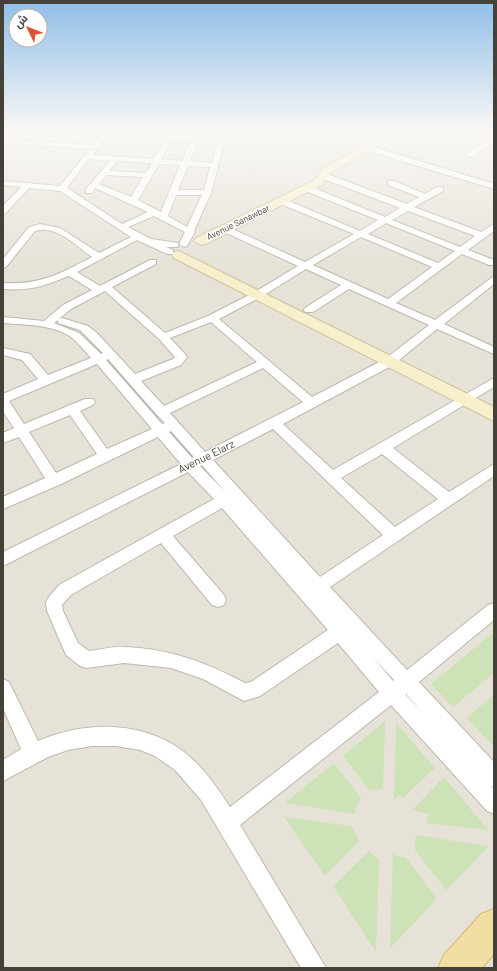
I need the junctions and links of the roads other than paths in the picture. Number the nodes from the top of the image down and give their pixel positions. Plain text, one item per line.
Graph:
1 (71, 177) edge
2 (100, 177) edge
3 (147, 177) edge
4 (179, 177) edge
5 (211, 177) edge
6 (323, 177) edge
7 (327, 177) edge
8 (463, 177) edge
9 (3, 183) edge
10 (391, 183) dead end
11 (28, 185) junction
12 (94, 185) junction
13 (494, 187) edge
14 (306, 188) junction
15 (62, 189) junction
16 (440, 189) dead end
17 (173, 192) junction
18 (207, 193) junction
19 (425, 197) junction
20 (82, 200) junction
21 (133, 201) junction
22 (281, 201) junction
23 (406, 207) junction
24 (3, 211) edge
25 (154, 213) junction
26 (163, 217) junction
27 (383, 220) junction
28 (122, 227) junction
29 (494, 227) edge
30 (220, 231) junction
31 (191, 232) junction
32 (360, 234) junction
33 (482, 236) junction
34 (137, 237) junction
35 (184, 248) junction
36 (461, 251) junction
37 (99, 258) junction
38 (493, 262) edge
39 (3, 265) edge
40 (306, 265) junction
41 (440, 267) junction
42 (70, 272) junction
43 (494, 273) edge
44 (494, 279) edge
45 (349, 285) junction
46 (3, 286) edge
47 (489, 288) edge
48 (103, 289) junction
49 (262, 293) junction
50 (389, 303) junction
51 (309, 310) junction
52 (3, 315) edge
53 (212, 318) junction
54 (3, 320) edge
55 (48, 322) junction
56 (436, 324) junction
57 (163, 337) junction
58 (3, 351) edge
59 (494, 351) edge
60 (398, 355) junction
61 (105, 357) junction
62 (266, 363) junction
63 (134, 379) junction
64 (46, 380) junction
65 (494, 382) edge
66 (471, 396) junction
67 (3, 401) edge
68 (494, 401) edge
69 (89, 402) dead end
70 (311, 403) junction
71 (72, 409) junction
72 (161, 412) junction
73 (494, 415) edge
74 (274, 423) junction
75 (166, 428) junction
76 (23, 430) junction
77 (3, 438) edge
78 (384, 448) junction
79 (105, 456) junction
80 (203, 458) junction
81 (189, 464) junction
82 (494, 469) edge
83 (332, 477) junction
84 (54, 481) junction
85 (448, 499) junction
86 (224, 500) junction
87 (3, 503) edge
88 (163, 536) junction
89 (394, 536) junction
90 (277, 551) junction
91 (3, 559) edge
92 (319, 586) junction
93 (218, 600) dead end
94 (494, 610) edge
95 (347, 628) junction
96 (399, 687) junction
97 (3, 688) edge
98 (33, 753) junction
99 (3, 771) edge
100 (494, 777) edge
101 (494, 804) edge
102 (227, 822) junction
103 (494, 927) edge
104 (314, 968) edge
105 (457, 968) edge

1 - 15 street
2 - 12 street
3 - 21 street
4 - 17 street
5 - 18 street
6 - 14 street, Avenue Sanawbar
7 - 23 street
8 - 13 street
9 - 11 street
10 - 19 street
11 - 15 street
11 - 24 street
12 - 20 street
12 - 21 street
14 - 22 street, Avenue Sanawbar
14 - 27 street
15 - 20 street
16 - 19 street
17 - 18 street
17 - 26 street
18 - 31 street
19 - 23 street
20 - 28 street
21 - 25 street
22 - 30 street, Avenue Sanawbar
22 - 32 street
23 - 27 street
23 - 33 street
25 - 26 street
25 - 28 street
26 - 31 street
27 - 32 street
27 - 36 street
28 - 34 street
29 - 33 street
30 - 31 street
30 - 35 street, Avenue Sanawbar
30 - 40 street
31 - 35 street
32 - 40 street
32 - 41 street
33 - 36 street
34 - 35 street
34 - 37 street
35 - 48 street
35 - 49 street
36 - 38 street
36 - 41 street
37 - 39 street
37 - 42 street
38 - 43 street
40 - 45 street
40 - 49 street
41 - 50 street
42 - 46 street
42 - 48 street
44 - 47 street, Avenue Elarz
45 - 50 street
45 - 51 street
47 - 56 street, Avenue Elarz
48 - 55 street
48 - 57 street
49 - 51 street
49 - 53 street
49 - 60 street
50 - 56 street
51 - 60 street
52 - 55 street
53 - 57 street
53 - 62 street
54 - 55 street
55 - 61 street
56 - 59 street
56 - 60 street, Avenue Elarz
57 - 63 street
58 - 64 street
60 - 66 street
60 - 70 street, Avenue Elarz
61 - 63 street
61 - 64 street
61 - 75 street
62 - 70 street
62 - 72 street
63 - 72 street
64 - 67 street
65 - 66 street
66 - 68 street
66 - 73 street
66 - 78 street
67 - 76 street
69 - 71 street
70 - 74 street, Avenue Elarz
71 - 76 street
71 - 79 street
72 - 75 street
74 - 80 street, Avenue Elarz
74 - 83 street
75 - 79 street
75 - 80 street
75 - 81 street
76 - 77 street
76 - 84 street
78 - 83 street
78 - 85 street
79 - 84 street
80 - 81 street, Avenue Elarz
80 - 90 street
81 - 86 street
81 - 91 street, Avenue Elarz
82 - 85 street
83 - 89 street
84 - 87 street
85 - 89 street
86 - 88 street
86 - 90 street
88 - 93 street
88 - 95 street
89 - 92 street
90 - 92 street
90 - 95 street
92 - 95 street
94 - 96 street
95 - 96 street
96 - 100 street
96 - 101 street
96 - 102 street
97 - 98 street
98 - 99 street
98 - 102 street
102 - 104 street
103 - 105 main road

